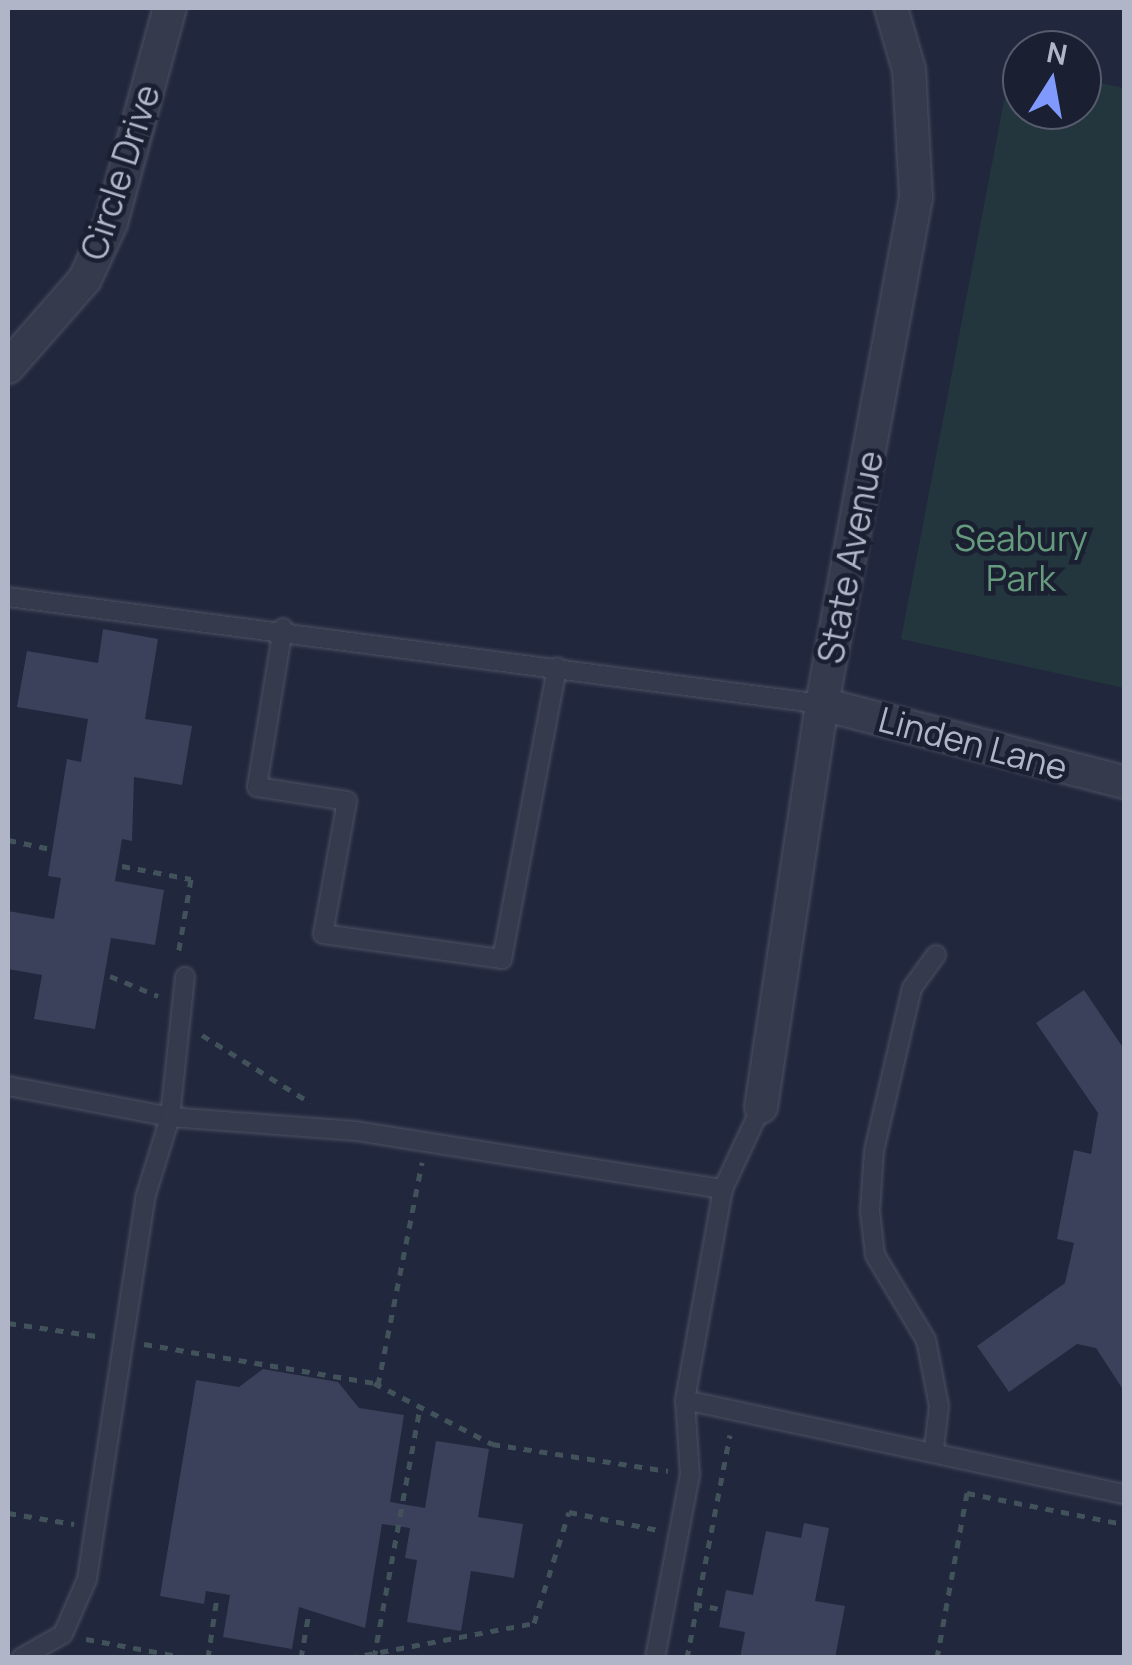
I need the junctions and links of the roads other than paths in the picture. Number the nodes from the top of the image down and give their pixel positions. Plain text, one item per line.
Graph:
1 (170, 8) edge
2 (891, 8) edge
3 (8, 368) edge
4 (8, 597) edge
5 (284, 628) junction
6 (557, 666) junction
7 (822, 704) junction
8 (1124, 782) edge
9 (936, 955) dead end
10 (181, 972) road end
11 (8, 1086) edge
12 (761, 1108) joint
13 (170, 1116) junction
14 (723, 1189) junction
15 (685, 1400) junction
16 (934, 1448) junction
17 (1124, 1494) edge
18 (21, 1658) edge
19 (655, 1658) edge

1 - 3 street, Circle Drive
2 - 7 street, State Avenue
4 - 5 lane
5 - 6 lane
5 - 6 lane
6 - 7 lane
7 - 8 street, Linden Lane
7 - 12 street, State Avenue
9 - 16 lane
10 - 13 lane
11 - 13 lane
12 - 14 lane
13 - 14 lane
13 - 18 lane
14 - 15 lane
15 - 16 lane
15 - 19 lane
16 - 17 lane

